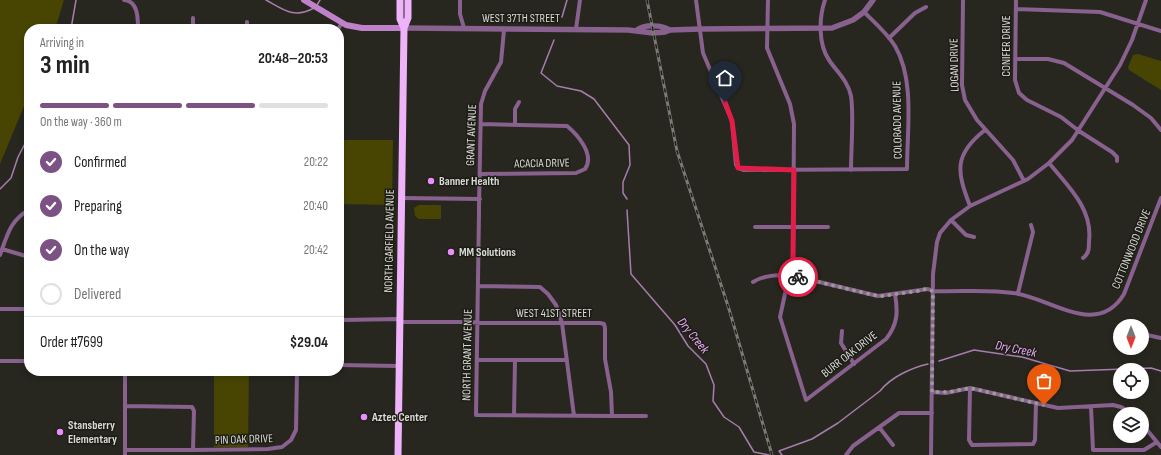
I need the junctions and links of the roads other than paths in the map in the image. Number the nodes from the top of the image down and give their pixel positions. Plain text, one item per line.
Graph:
1 (124, 0) edge
2 (400, 0) edge
3 (408, 0) edge
4 (460, 0) edge
5 (580, 0) edge
6 (696, 0) edge
7 (768, 0) edge
8 (825, 0) edge
9 (873, 0) edge
10 (963, 0) edge
11 (1016, 0) edge
12 (1146, 0) edge
13 (305, 1) edge
14 (926, 8) dead end
15 (1016, 9) junction
16 (864, 12) junction
17 (193, 18) dead end
18 (342, 23) joint
19 (1137, 23) junction
20 (138, 24) edge
21 (193, 24) edge
22 (404, 28) junction
23 (464, 28) junction
24 (576, 29) junction
25 (700, 29) junction
26 (766, 29) junction
27 (822, 29) junction
28 (504, 30) junction
29 (1161, 32) edge
30 (889, 38) junction
31 (1015, 59) junction
32 (1105, 88) junction
33 (519, 102) dead end
34 (481, 124) junction
35 (515, 124) junction
36 (985, 130) junction
37 (1161, 130) edge
38 (1079, 131) junction
39 (1117, 161) dead end
40 (1050, 163) junction
41 (794, 170) junction
42 (851, 170) junction
43 (480, 174) junction
44 (1024, 181) junction
45 (401, 198) junction
46 (480, 198) junction
47 (1161, 198) edge
48 (970, 206) junction
49 (24, 213) edge
50 (951, 220) junction
51 (1031, 225) dead end
52 (755, 227) dead end
53 (794, 227) junction
54 (828, 227) dead end
55 (974, 237) dead end
56 (2, 249) junction
57 (0, 255) edge
58 (24, 256) edge
59 (1083, 258) dead end
60 (790, 276) junction
61 (753, 282) dead end
62 (478, 286) junction
63 (933, 291) junction
64 (895, 294) junction
65 (1018, 294) junction
66 (0, 309) edge
67 (24, 309) edge
68 (344, 320) edge
69 (398, 321) junction
70 (478, 323) junction
71 (562, 323) junction
72 (842, 331) dead end
73 (1149, 335) edge
74 (1161, 338) edge
75 (477, 360) junction
76 (515, 360) junction
77 (567, 360) junction
78 (0, 361) edge
79 (24, 361) edge
80 (854, 364) junction
81 (344, 365) edge
82 (398, 366) junction
83 (125, 376) edge
84 (297, 376) edge
85 (970, 388) junction
86 (932, 392) junction
87 (1036, 403) junction
88 (126, 406) junction
89 (1091, 407) junction
90 (1121, 407) edge
91 (932, 413) junction
92 (514, 415) junction
93 (574, 416) junction
94 (612, 416) junction
95 (646, 416) dead end
96 (880, 427) junction
97 (1149, 433) edge
98 (1156, 442) junction
99 (893, 445) dead end
100 (1161, 447) edge
101 (125, 450) junction
102 (193, 450) junction
103 (125, 455) edge
104 (398, 455) edge
105 (846, 455) edge
106 (931, 455) edge

1 - 20 street
2 - 22 highway, NORTH GARFIELD AVENUE
3 - 22 highway, NORTH GARFIELD AVENUE
4 - 23 street
5 - 24 street
6 - 25 street
7 - 26 street
8 - 27 street
9 - 16 street, WEST 37TH STREET
10 - 36 street, LOGAN DRIVE
11 - 15 street, CONIFER DRIVE
12 - 19 street
13 - 18 main road
14 - 30 street
15 - 19 street
15 - 31 street, CONIFER DRIVE
16 - 27 street, WEST 37TH STREET
16 - 30 street, COLORADO AVENUE
17 - 21 street
18 - 22 main road
19 - 29 street
19 - 32 street
22 - 23 street, WEST 37TH STREET
22 - 45 highway, NORTH GARFIELD AVENUE
23 - 28 street, WEST 37TH STREET
24 - 25 street, WEST 37TH STREET
24 - 28 street, WEST 37TH STREET
25 - 26 street, WEST 37TH STREET
25 - 41 street
26 - 27 street, WEST 37TH STREET
26 - 41 street
27 - 42 street
28 - 34 street, GRANT AVENUE
30 - 42 street, COLORADO AVENUE
31 - 32 street
31 - 38 street, CONIFER DRIVE
32 - 37 street
32 - 38 street
33 - 35 street
34 - 35 street, ACACIA DRIVE
34 - 43 street, GRANT AVENUE
35 - 43 street, ACACIA DRIVE
36 - 44 street, LOGAN DRIVE
36 - 48 street
38 - 39 street, CONIFER DRIVE
38 - 40 street
40 - 44 street
40 - 59 street
41 - 42 street
41 - 53 street
43 - 46 street, GRANT AVENUE
44 - 48 street
45 - 46 street
45 - 69 highway, NORTH GARFIELD AVENUE
46 - 62 street, NORTH GRANT AVENUE
47 - 65 street, COTTONWOOD DRIVE
48 - 50 street
49 - 56 street
50 - 55 street
50 - 63 street
51 - 65 street
52 - 53 street
53 - 54 street
53 - 60 street
56 - 57 street
56 - 58 street
60 - 61 street, COTTONWOOD DRIVE
60 - 64 street, COTTONWOOD DRIVE
60 - 80 street, BURR OAK DRIVE
62 - 70 street, NORTH GRANT AVENUE
62 - 71 street
63 - 64 street, COTTONWOOD DRIVE
63 - 65 street, COTTONWOOD DRIVE
63 - 86 street
64 - 80 street, BURR OAK DRIVE
66 - 67 street
68 - 69 street, WEST 41ST STREET
69 - 70 street, WEST 41ST STREET
69 - 82 highway, NORTH GARFIELD AVENUE
70 - 71 street, WEST 41ST STREET
70 - 75 street, NORTH GRANT AVENUE
71 - 77 street
71 - 94 street, WEST 41ST STREET
72 - 80 street
73 - 74 street
75 - 76 street
75 - 92 street, NORTH GRANT AVENUE
76 - 77 street
76 - 92 street
77 - 93 street
78 - 79 street
81 - 82 street
82 - 104 highway, NORTH GARFIELD AVENUE
83 - 88 street
84 - 102 street, PIN OAK DRIVE
85 - 86 street
85 - 87 street
85 - 87 street
86 - 91 street
87 - 89 street
88 - 101 street
88 - 102 street
89 - 90 street
89 - 98 street
91 - 96 street
91 - 106 street
92 - 93 street, NORTH GRANT AVENUE
93 - 94 street
94 - 95 street
96 - 99 street
96 - 105 street
97 - 98 street
98 - 100 street
101 - 102 street, PIN OAK DRIVE
101 - 103 street

